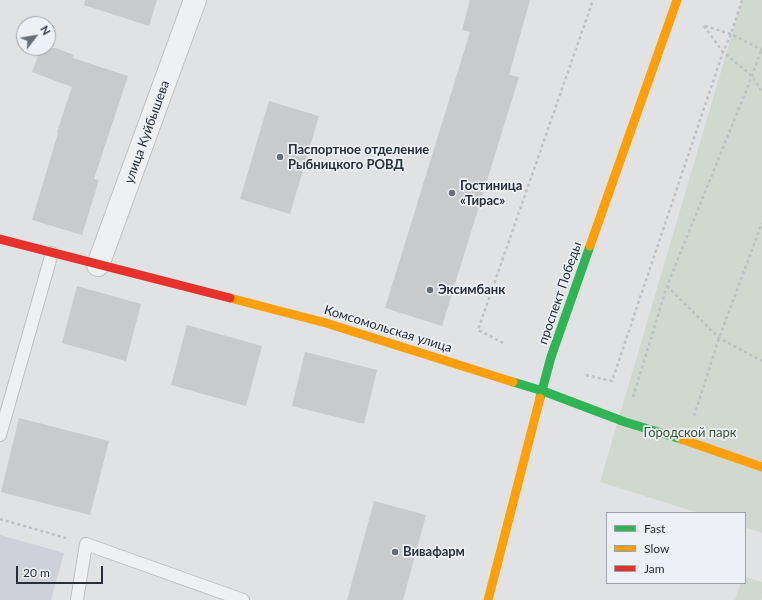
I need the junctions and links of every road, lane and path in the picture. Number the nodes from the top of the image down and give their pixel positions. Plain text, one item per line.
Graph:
1 (195, 0) edge
2 (593, 0) edge
3 (677, 0) edge
4 (742, 0) edge
5 (732, 34) junction
6 (762, 49) edge
7 (722, 52) junction
8 (752, 76) junction
9 (762, 92) edge
10 (762, 223) edge
11 (0, 239) edge
12 (52, 253) junction
13 (98, 265) junction
14 (667, 286) junction
15 (718, 338) junction
16 (503, 343) dead end
17 (762, 361) edge
18 (586, 375) dead end
19 (542, 391) junction
20 (625, 422) junction
21 (0, 435) edge
22 (687, 441) junction
23 (762, 467) edge
24 (0, 519) edge
25 (86, 544) junction
26 (77, 600) edge
27 (243, 600) edge
28 (488, 600) edge

1 - 13 street, улица Куйбышева
2 - 16 path
3 - 19 street, проспект Победы
4 - 5 path
5 - 6 path
5 - 7 path
5 - 7 path
6 - 8 path
7 - 8 path
7 - 18 path
8 - 9 path
8 - 14 path
10 - 15 path
11 - 12 street, Комсомольская улица
12 - 13 street, Комсомольская улица
12 - 21 lane
13 - 19 street, Комсомольская улица
14 - 15 path
14 - 20 path
15 - 17 path
15 - 22 path
19 - 20 street, Комсомольская улица
19 - 28 street, проспект Победы
20 - 22 street, Комсомольская улица
22 - 23 street, Комсомольская улица
24 - 25 path
25 - 26 lane
25 - 27 lane

